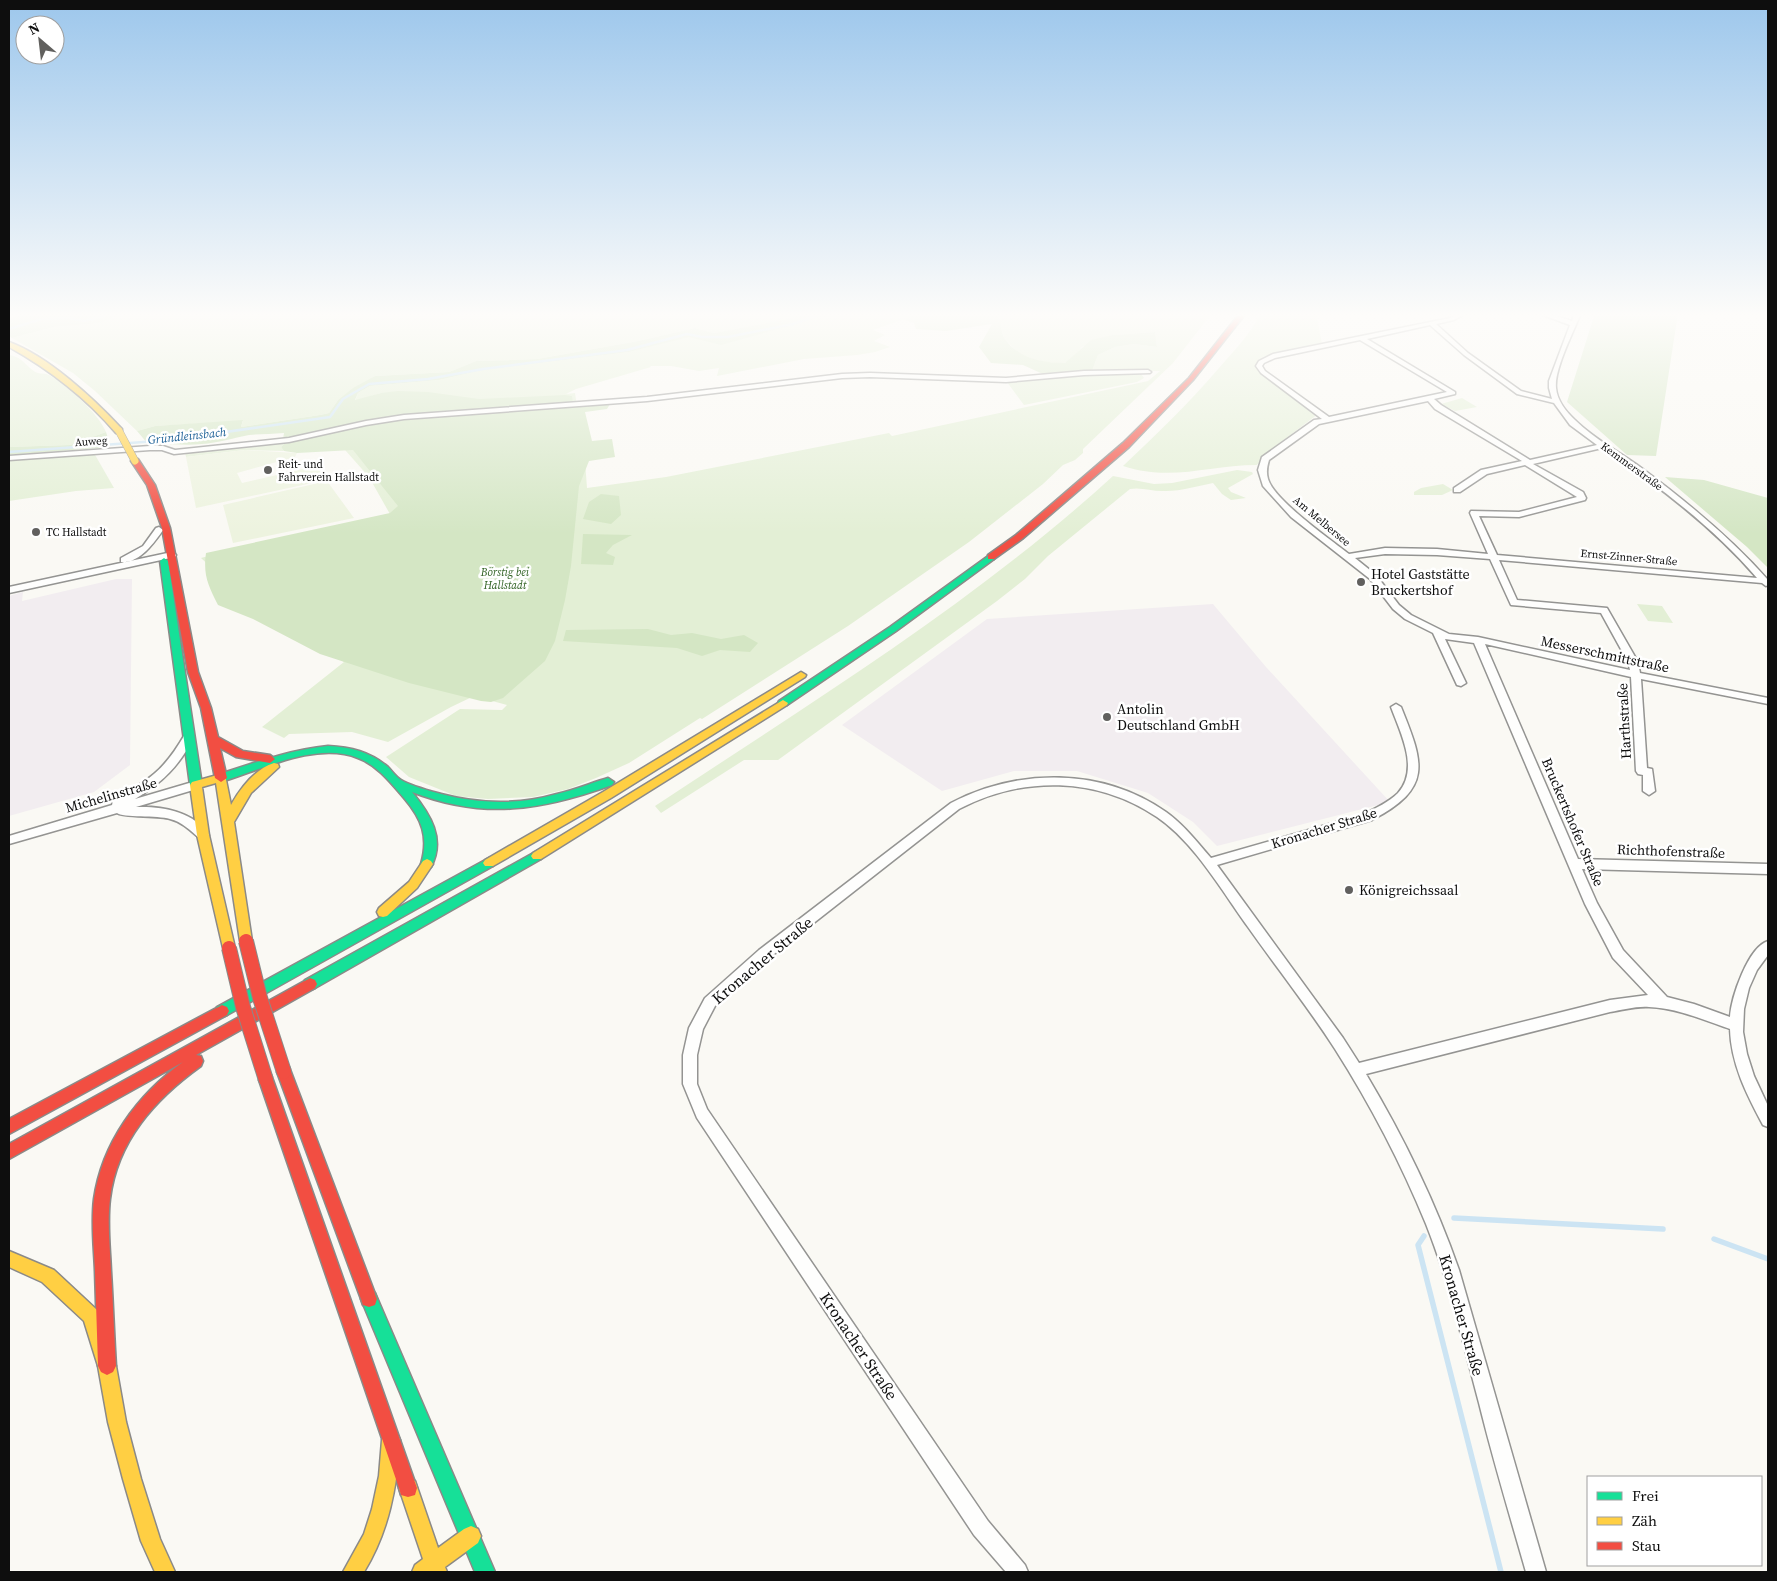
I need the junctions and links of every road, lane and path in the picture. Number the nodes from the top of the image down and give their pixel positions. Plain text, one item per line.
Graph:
1 (78, 387) edge
2 (751, 387) edge
3 (1167, 387) edge
4 (1183, 387) edge
5 (1283, 387) edge
6 (1443, 387) edge
7 (1510, 387) edge
8 (1552, 387) edge
9 (1430, 399) junction
10 (1557, 402) junction
11 (1148, 406) dead end
12 (1327, 419) junction
13 (1604, 446) junction
14 (9, 458) edge
15 (1528, 462) junction
16 (138, 466) junction
17 (1078, 470) dead end
18 (1457, 490) dead end
19 (1050, 495) dead end
20 (158, 530) junction
21 (168, 555) junction
22 (1348, 557) junction
23 (1492, 557) junction
24 (102, 569) junction
25 (1766, 583) edge
26 (9, 590) edge
27 (1437, 632) junction
28 (1478, 640) junction
29 (814, 666) dead end
30 (1636, 675) junction
31 (1461, 684) dead end
32 (1768, 701) edge
33 (1396, 708) dead end
34 (189, 737) junction
35 (214, 740) junction
36 (680, 752) junction
37 (298, 755) junction
38 (277, 760) junction
39 (221, 778) junction
40 (396, 781) junction
41 (196, 786) junction
42 (1649, 791) dead end
43 (100, 813) junction
44 (229, 820) junction
45 (203, 836) junction
46 (9, 840) edge
47 (1209, 863) junction
48 (1574, 864) junction
49 (1768, 869) edge
50 (1768, 946) edge
51 (308, 964) junction
52 (281, 1001) junction
53 (1663, 1002) junction
54 (1736, 1026) junction
55 (1356, 1070) junction
56 (1768, 1120) edge
57 (9, 1127) edge
58 (9, 1152) edge
59 (9, 1259) edge
60 (107, 1366) junction
61 (391, 1440) junction
62 (471, 1536) junction
63 (435, 1568) edge
64 (165, 1572) edge
65 (353, 1572) edge
66 (422, 1572) edge
67 (485, 1572) edge
68 (1018, 1572) edge
69 (1536, 1572) edge

1 - 16 main road, bridge
2 - 14 street, Auweg
3 - 11 main road
4 - 52 main road
5 - 12 street
6 - 9 street, Am Melbersee
7 - 10 street
8 - 10 street, Kemmerstraße
9 - 12 street, Am Melbersee
9 - 15 street
10 - 13 street, Kemmerstraße
12 - 22 street, Am Melbersee
13 - 15 street
13 - 25 street, Kemmerstraße
15 - 18 street
15 - 23 street
16 - 20 main road
16 - 21 main road
17 - 19 main road
20 - 21 main road
20 - 24 street
21 - 24 street
21 - 34 main road
21 - 35 main road
22 - 23 street, Ernst-Zinner-Straße
22 - 27 street, Messerschmittstraße
23 - 25 street, Ernst-Zinner-Straße
23 - 30 street
24 - 26 street
27 - 28 street, Messerschmittstraße
27 - 31 street
28 - 30 street, Messerschmittstraße
28 - 48 street, Bruckertshofer Straße
29 - 36 main road
30 - 32 street, Messerschmittstraße
30 - 42 street, Harthstraße
33 - 47 street, Kronacher Straße
34 - 41 main road
34 - 43 street
35 - 38 main road
35 - 39 main road
36 - 40 main road
36 - 51 main road
37 - 38 main road, Michelinstraße
37 - 40 main road
37 - 44 main road
38 - 39 main road, Michelinstraße
39 - 41 main road, Michelinstraße
39 - 44 main road
40 - 51 main road
41 - 43 street, Michelinstraße
41 - 45 main road
43 - 45 street
43 - 46 street, Michelinstraße
44 - 62 main road, bridge
45 - 61 main road, bridge
47 - 55 street, Kronacher Straße
47 - 68 street, Kronacher Straße
48 - 49 street, Richthofenstraße
48 - 53 street, Bruckertshofer Straße
50 - 54 street
51 - 57 main road
52 - 58 main road
52 - 60 main road
53 - 54 street
53 - 55 street
54 - 56 street
55 - 69 street, Kronacher Straße
59 - 60 main road
60 - 64 main road
61 - 63 main road
61 - 65 main road
62 - 63 main road
62 - 67 main road
63 - 66 main road

